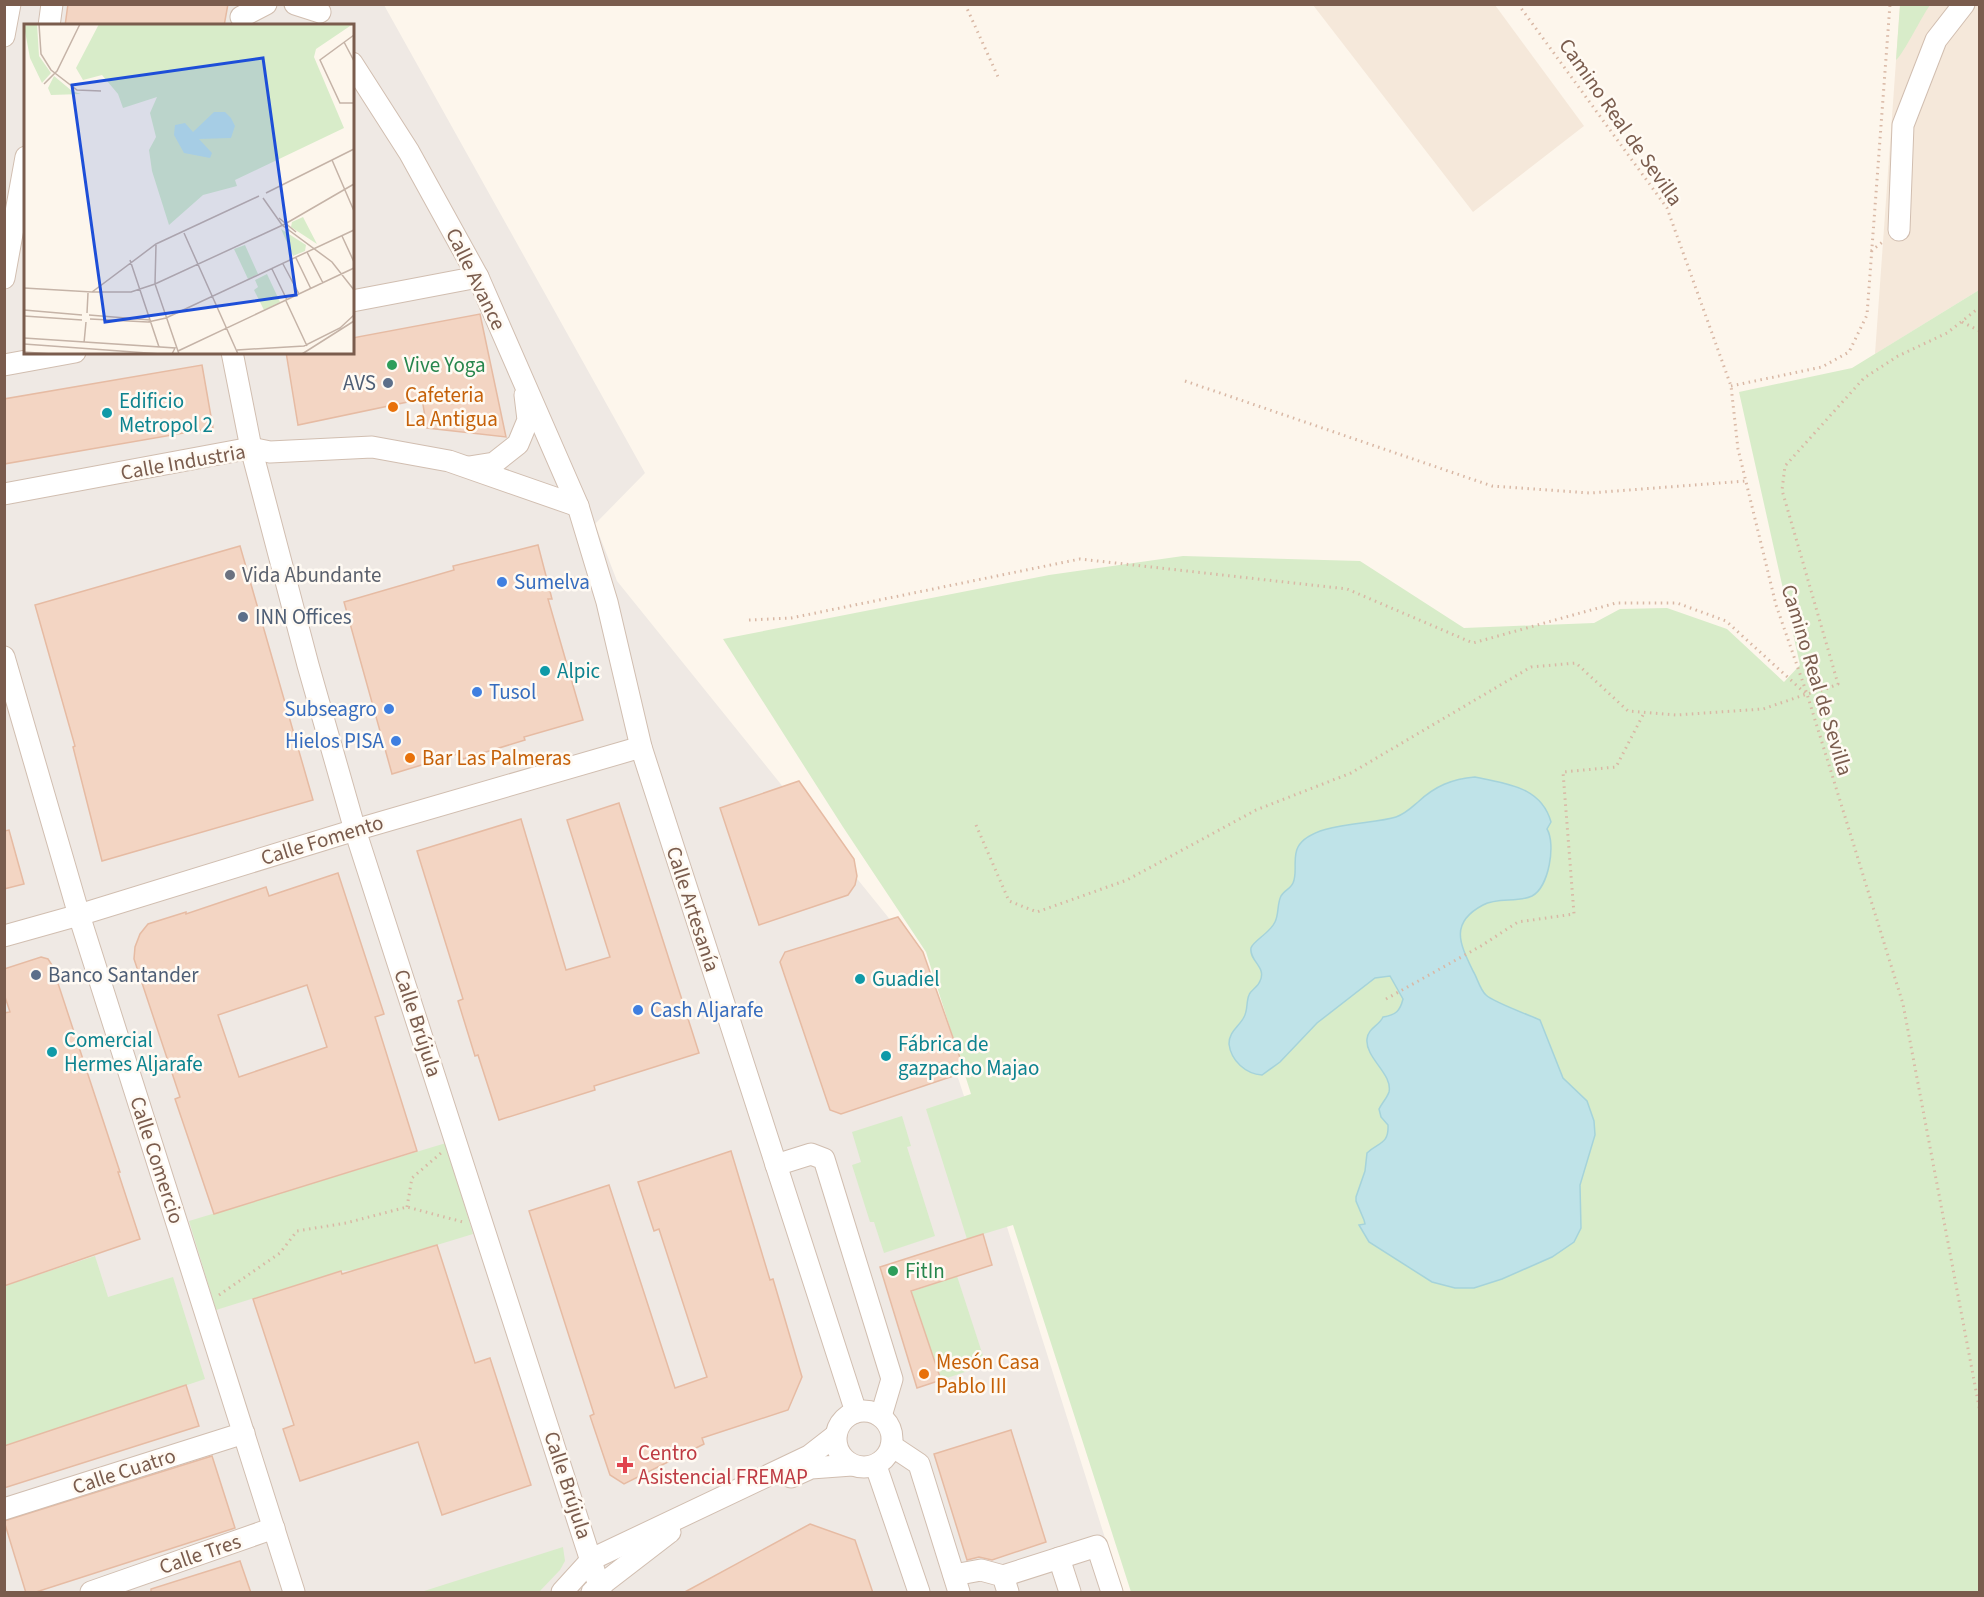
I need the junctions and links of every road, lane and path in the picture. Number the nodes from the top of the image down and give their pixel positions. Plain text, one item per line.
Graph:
1 (10, 4) edge
2 (52, 4) edge
3 (266, 4) edge
4 (295, 4) edge
5 (965, 4) edge
6 (1518, 4) edge
7 (1890, 4) edge
8 (1964, 4) edge
9 (321, 14) edge
10 (242, 16) edge
11 (49, 24) edge
12 (4, 36) edge
13 (354, 66) edge
14 (999, 79) dead end
15 (24, 169) edge
16 (1899, 230) dead end
17 (478, 277) junction
18 (4, 278) edge
19 (354, 301) edge
20 (1980, 307) edge
21 (1962, 322) junction
22 (1980, 332) edge
23 (64, 354) edge
24 (232, 354) edge
25 (4, 365) edge
26 (1185, 381) dead end
27 (524, 382) junction
28 (1731, 386) junction
29 (251, 448) junction
30 (468, 467) junction
31 (1746, 481) junction
32 (4, 494) edge
33 (578, 506) junction
34 (749, 620) dead end
35 (4, 657) edge
36 (1807, 694) junction
37 (1645, 712) junction
38 (641, 747) junction
39 (976, 825) dead end
40 (355, 830) junction
41 (79, 915) junction
42 (4, 936) edge
43 (1386, 999) dead end
44 (456, 1140) junction
45 (776, 1165) junction
46 (407, 1206) junction
47 (484, 1229) junction
48 (204, 1307) junction
49 (856, 1412) junction
50 (1980, 1412) edge
51 (881, 1416) junction
52 (244, 1433) junction
53 (836, 1435) junction
54 (892, 1446) junction
55 (852, 1465) junction
56 (876, 1466) junction
57 (4, 1509) edge
58 (274, 1528) junction
59 (1059, 1558) junction
60 (592, 1559) junction
61 (957, 1584) edge
62 (1005, 1584) edge
63 (597, 1590) edge
64 (91, 1593) edge
65 (294, 1593) edge
66 (561, 1593) edge
67 (919, 1593) edge
68 (1070, 1593) edge
69 (1112, 1593) edge

1 - 12 street
2 - 11 street
3 - 10 street
4 - 9 street
5 - 14 path
6 - 28 path, Camino Real de Sevilla
7 - 28 path
8 - 16 street
13 - 17 street, Calle Avance
15 - 18 street
17 - 19 street
17 - 27 street, Calle Avance
20 - 21 path
21 - 22 path
21 - 36 path
23 - 25 street
24 - 29 street
26 - 31 path
27 - 30 street, Calle Industria
27 - 33 street, Calle Avance
28 - 31 path, Camino Real de Sevilla
29 - 30 street, Calle Industria
29 - 32 street, Calle Industria
29 - 40 street, Calle Brújula
30 - 33 street, Calle Industria
31 - 36 path, Camino Real de Sevilla
33 - 38 street, Calle Artesanía
34 - 36 path
35 - 41 street, Calle Comercio
36 - 37 path
36 - 50 path, Camino Real de Sevilla
37 - 39 path
37 - 43 path
38 - 40 street, Calle Fomento
38 - 45 street, Calle Artesanía
40 - 41 street, Calle Fomento
40 - 44 street, Calle Brújula
41 - 42 street, Calle Fomento
41 - 48 street, Calle Comercio
44 - 46 path
44 - 47 street, Calle Brújula
45 - 49 street, Calle Artesanía
45 - 51 street
46 - 47 path
46 - 48 path
47 - 60 street, Calle Brújula
48 - 52 street, Calle Comercio
49 - 51 street
49 - 53 street
51 - 54 street
52 - 57 street, Calle Cuatro
52 - 58 street, Calle Comercio
53 - 55 street
53 - 60 street
54 - 56 street
54 - 61 street
55 - 56 street
55 - 63 street
56 - 67 street
58 - 64 street, Calle Tres
58 - 65 street, Calle Comercio
59 - 62 street
59 - 68 street
59 - 69 street
60 - 63 street, Calle Brújula
60 - 66 street
61 - 62 street

